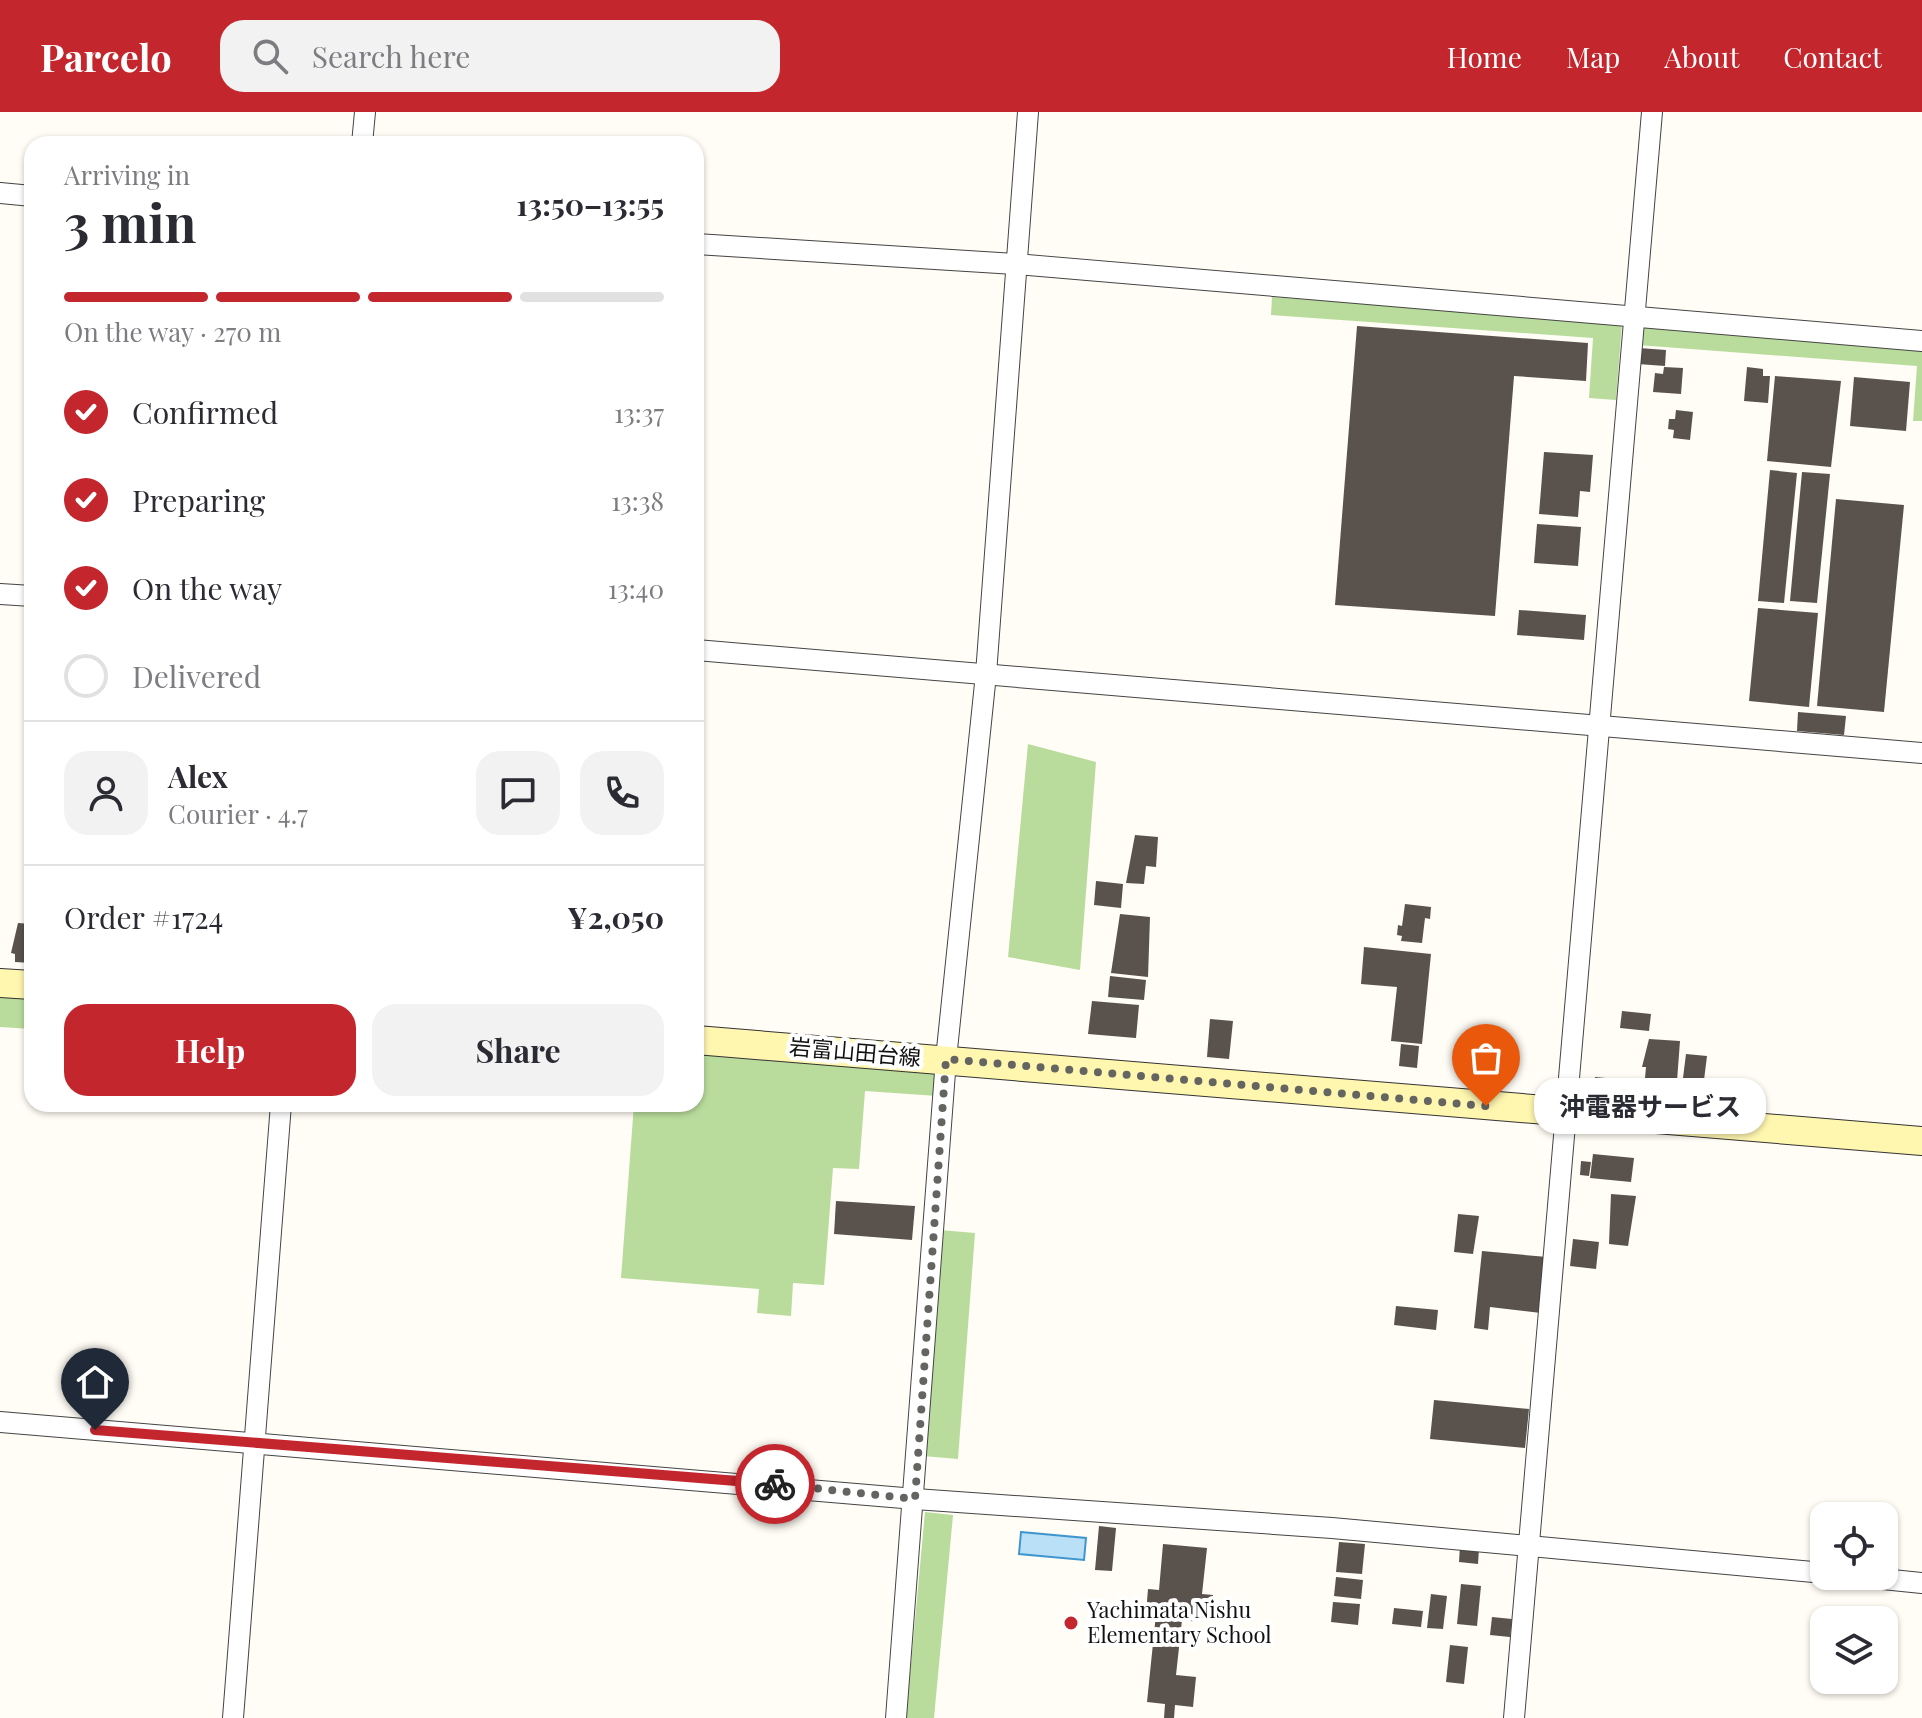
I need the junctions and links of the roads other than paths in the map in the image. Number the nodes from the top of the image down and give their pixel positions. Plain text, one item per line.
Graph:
1 (365, 112) edge
2 (1028, 112) edge
3 (1652, 112) edge
4 (363, 136) edge
5 (0, 193) edge
6 (24, 195) edge
7 (704, 245) edge
8 (1015, 264) junction
9 (1635, 319) junction
10 (1922, 341) edge
11 (0, 594) edge
12 (24, 596) edge
13 (704, 651) edge
14 (986, 674) junction
15 (1601, 729) junction
16 (1922, 753) edge
17 (0, 983) edge
18 (24, 984) edge
19 (704, 1041) edge
20 (946, 1059) junction
21 (280, 1112) edge
22 (1569, 1113) junction
23 (1922, 1141) edge
24 (0, 1422) edge
25 (254, 1443) junction
26 (915, 1499) junction
27 (1530, 1548) junction
28 (1810, 1572) edge
29 (1898, 1581) edge
30 (1922, 1583) edge
31 (233, 1718) edge
32 (896, 1718) edge
33 (1514, 1718) edge

1 - 4 street
2 - 8 street
3 - 9 street
5 - 6 street
7 - 8 street
8 - 9 street
8 - 14 street
9 - 10 street
9 - 15 street
11 - 12 street
13 - 14 street
14 - 15 street
14 - 20 street
15 - 16 street
15 - 22 street
17 - 18 main road
19 - 20 main road, 岩富山田台線
20 - 22 main road, 岩富山田台線
20 - 26 street
21 - 25 street
22 - 23 main road, 岩富山田台線
22 - 27 street
24 - 25 street
25 - 26 street
25 - 31 street
26 - 27 street
26 - 32 street
27 - 28 street
27 - 33 street
29 - 30 street

